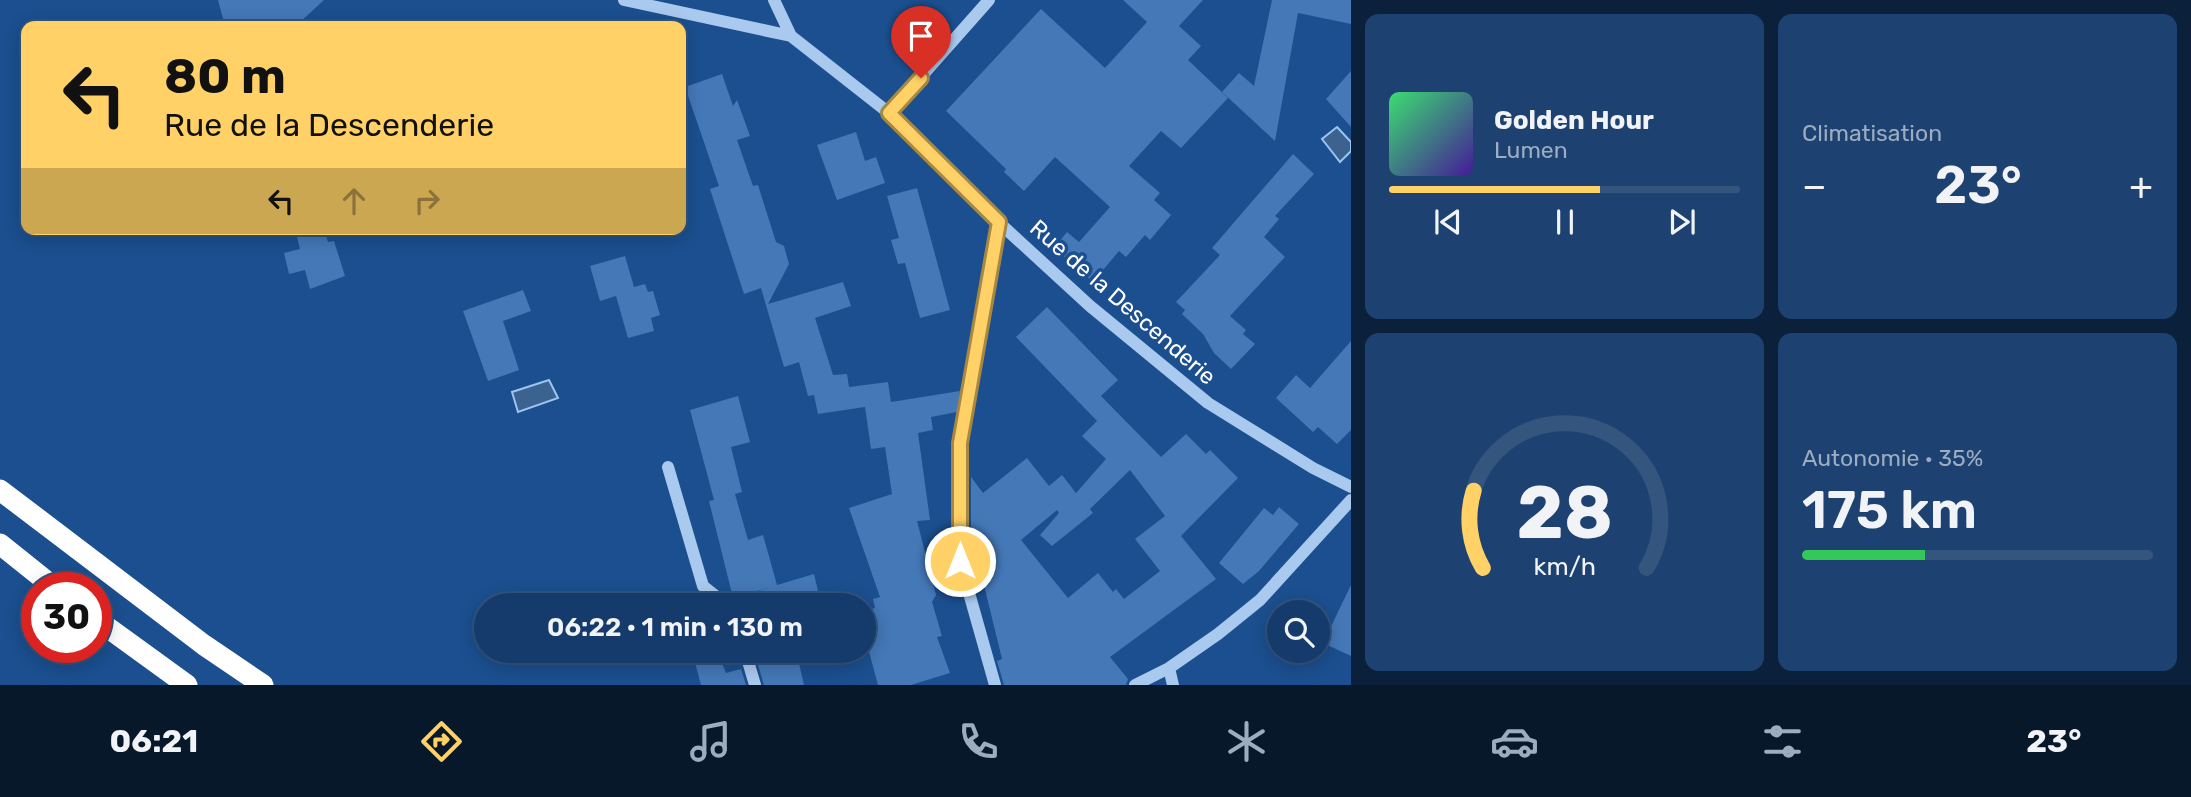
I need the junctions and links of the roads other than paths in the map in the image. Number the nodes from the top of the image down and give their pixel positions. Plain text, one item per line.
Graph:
1 (624, 0) edge
2 (774, 0) edge
3 (989, 0) edge
4 (791, 36) junction
5 (889, 113) junction
6 (999, 222) junction
7 (668, 467) dead end
8 (1351, 487) edge
9 (0, 490) edge
10 (1351, 500) edge
11 (0, 544) edge
12 (35, 572) edge
13 (712, 593) edge
14 (112, 631) edge
15 (749, 663) edge
16 (1169, 668) junction
17 (187, 685) edge
18 (263, 685) edge
19 (755, 685) edge
20 (995, 685) edge
21 (1135, 685) edge
22 (1173, 685) edge

1 - 4 street
2 - 4 street, Rue de la Descenderie
3 - 5 street
4 - 5 street, Rue de la Descenderie
5 - 6 street, Rue de la Descenderie
6 - 8 street, Rue de la Descenderie
6 - 20 street
7 - 13 street
9 - 18 highway
10 - 16 street
11 - 12 highway
14 - 17 highway
15 - 19 street
16 - 21 street
16 - 22 street

